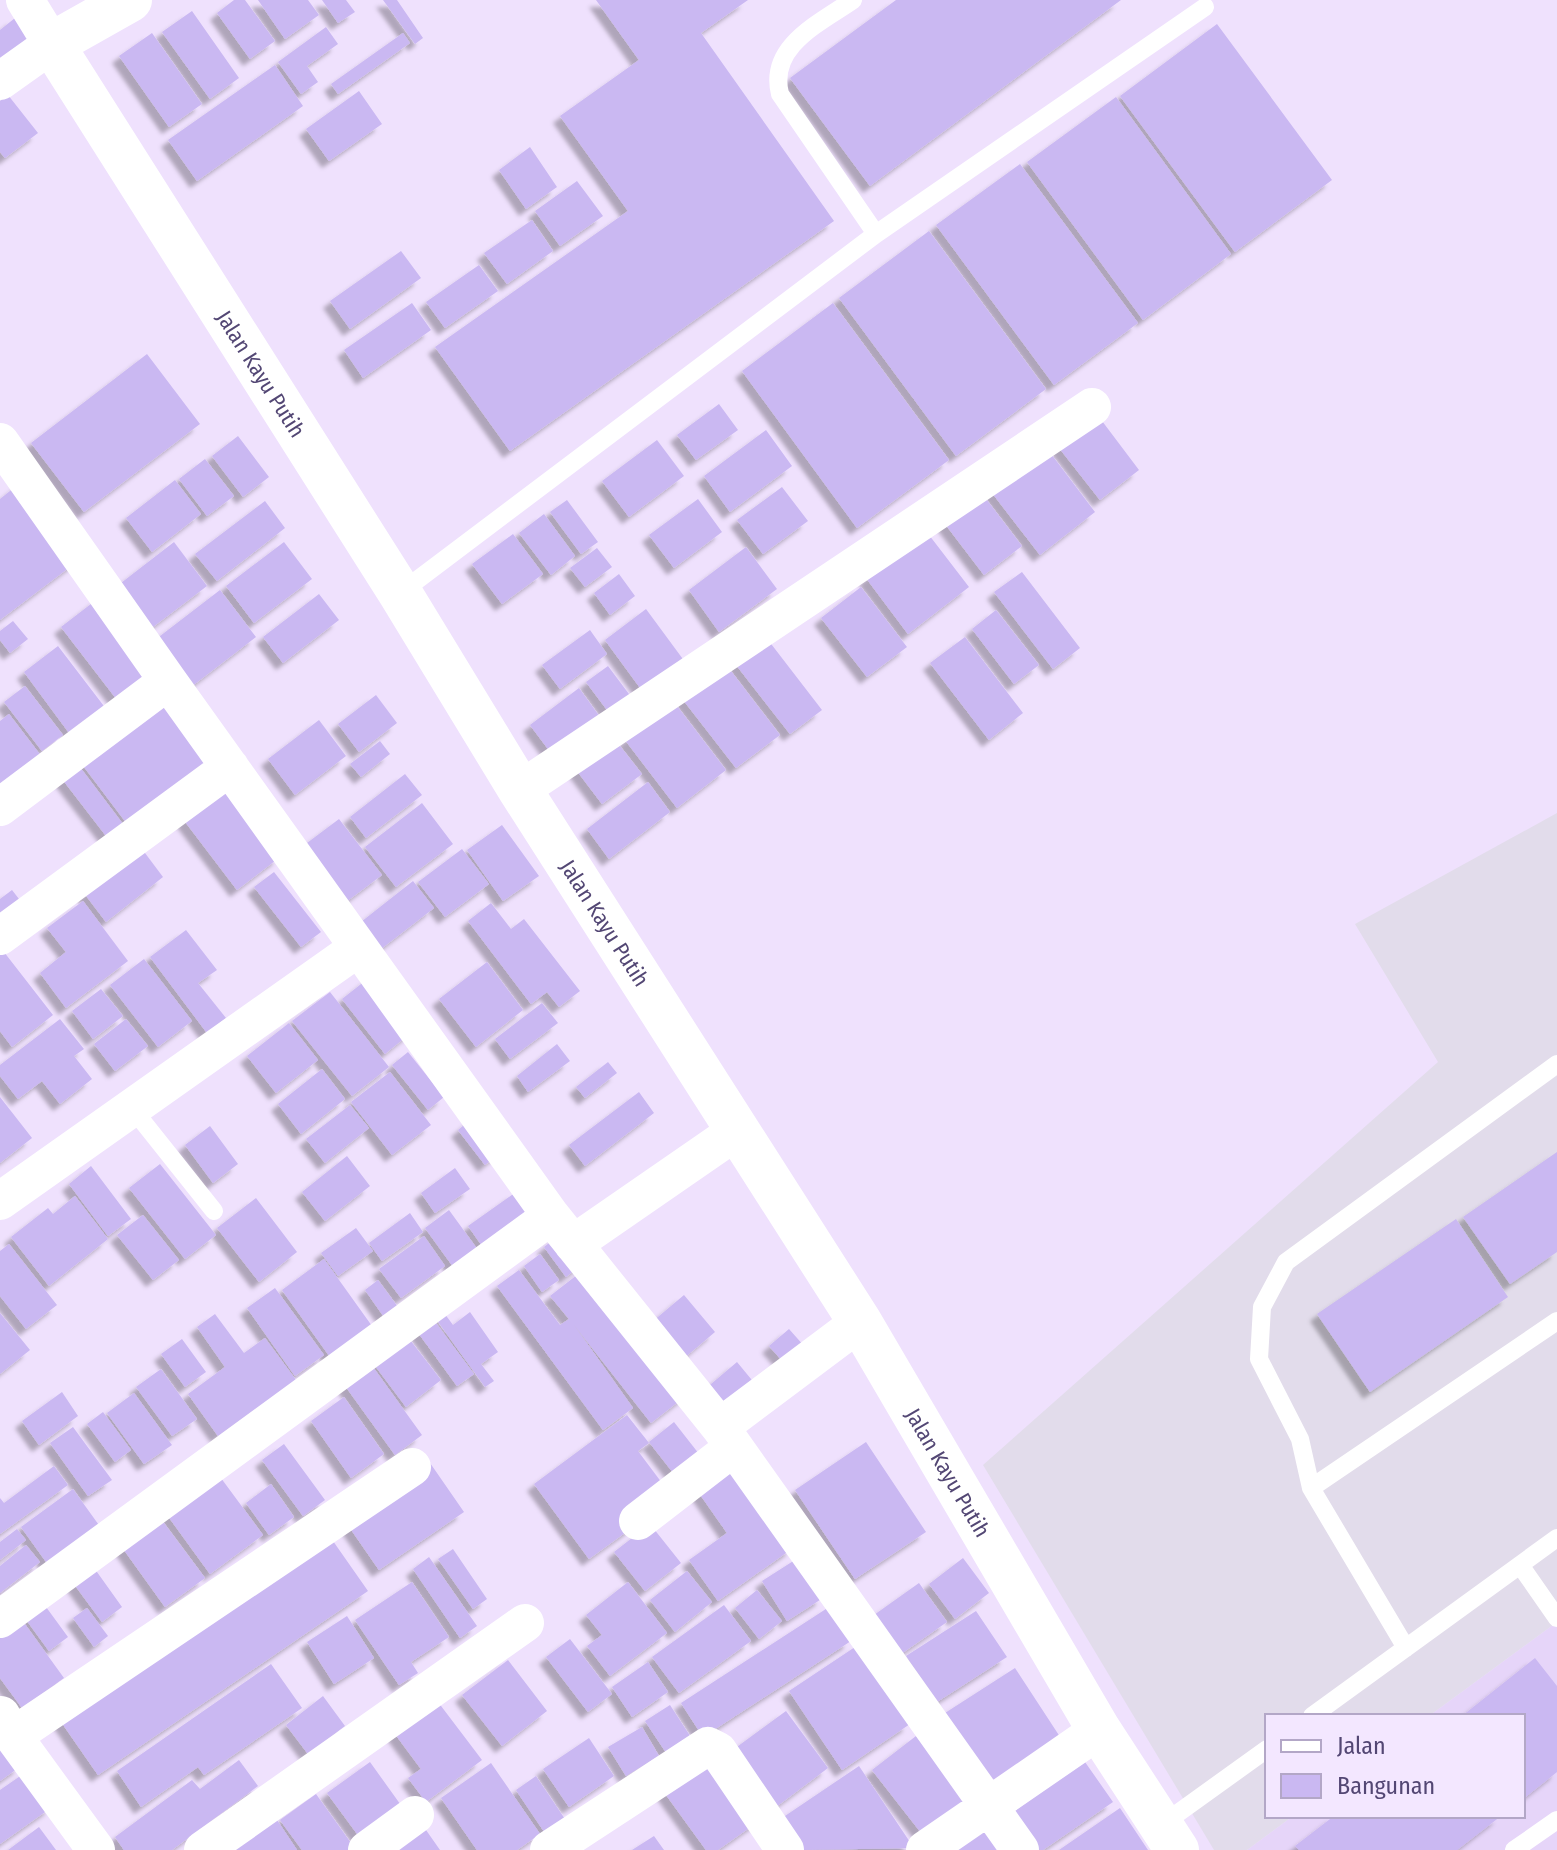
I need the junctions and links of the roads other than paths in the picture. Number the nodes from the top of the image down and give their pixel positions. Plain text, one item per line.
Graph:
1 (25, 0) edge
2 (130, 0) edge
3 (853, 0) edge
4 (1205, 7) dead end
5 (52, 44) junction
6 (0, 81) edge
7 (876, 234) junction
8 (1092, 407) dead end
9 (0, 442) edge
10 (400, 593) junction
11 (168, 681) junction
12 (230, 767) junction
13 (520, 790) junction
14 (0, 807) edge
15 (0, 936) edge
16 (358, 948) junction
17 (1557, 1064) edge
18 (132, 1108) junction
19 (738, 1130) junction
20 (0, 1201) edge
21 (214, 1211) dead end
22 (562, 1230) junction
23 (1557, 1321) edge
24 (860, 1322) junction
25 (727, 1437) junction
26 (412, 1467) dead end
27 (1311, 1488) junction
28 (638, 1521) dead end
29 (1557, 1538) edge
30 (1520, 1565) junction
31 (1557, 1618) edge
32 (0, 1619) edge
33 (525, 1623) dead end
34 (1406, 1648) junction
35 (1315, 1714) edge
36 (6, 1724) edge
37 (1099, 1730) junction
38 (1265, 1751) edge
39 (990, 1805) junction
40 (415, 1815) dead end
41 (1557, 1820) edge
42 (1169, 1838) edge
43 (96, 1850) edge
44 (203, 1850) edge
45 (367, 1850) edge
46 (549, 1850) edge
47 (785, 1850) edge
48 (925, 1850) edge
49 (1020, 1850) edge
50 (1514, 1850) edge

1 - 5 street, Jalan Kayu Putih
2 - 5 street
3 - 7 lane
4 - 7 lane
5 - 6 street
5 - 10 street, Jalan Kayu Putih
7 - 10 lane
8 - 13 street
9 - 11 street
10 - 13 street, Jalan Kayu Putih
11 - 12 street
11 - 14 street
12 - 15 street
12 - 16 street
13 - 19 street, Jalan Kayu Putih
16 - 18 street
16 - 22 street
17 - 27 lane
18 - 20 street
18 - 21 lane
19 - 22 street
19 - 24 street, Jalan Kayu Putih
22 - 25 street
22 - 32 street
23 - 27 lane
24 - 25 street
24 - 37 street, Jalan Kayu Putih
25 - 28 street
25 - 39 street
26 - 36 street
27 - 34 lane
29 - 30 lane
30 - 31 lane
30 - 34 lane
33 - 44 street
34 - 35 lane
36 - 43 street
37 - 39 street
37 - 42 street, Jalan Kayu Putih
38 - 42 lane
39 - 48 street
39 - 49 street
40 - 45 street
41 - 50 lane
46 - 47 street

